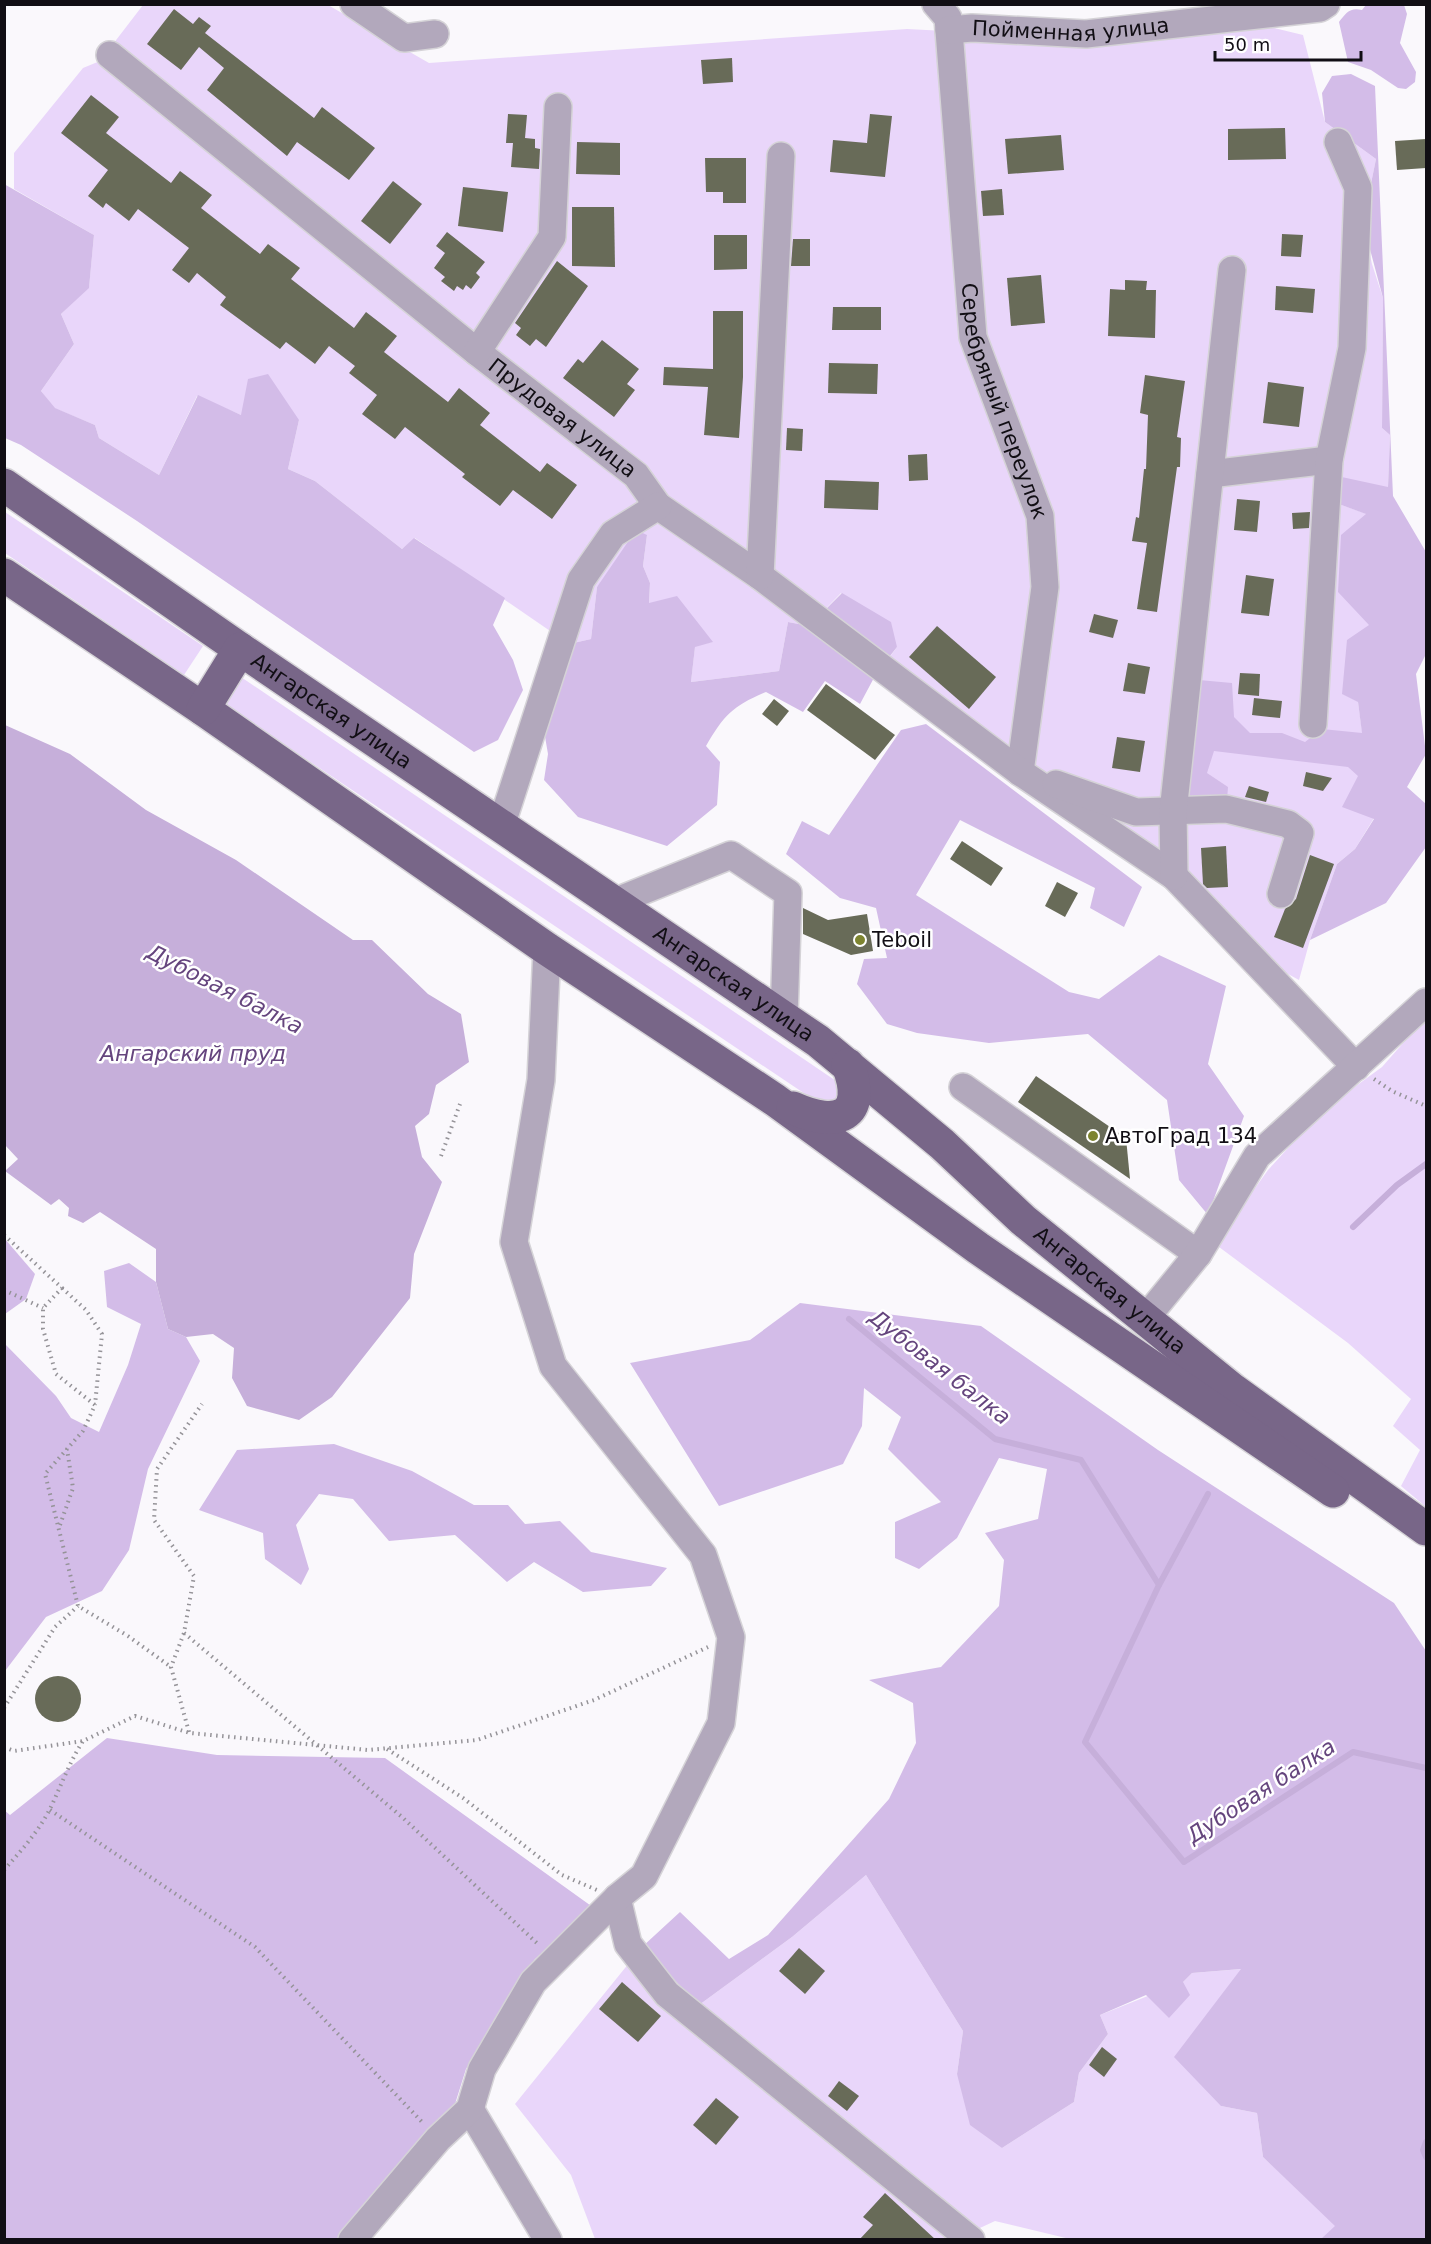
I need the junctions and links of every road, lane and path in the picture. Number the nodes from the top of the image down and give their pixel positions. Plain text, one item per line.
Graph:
1 (354, 4) edge
2 (936, 4) edge
3 (1326, 4) edge
4 (965, 21) edge
5 (435, 33) dead end
6 (110, 55) dead end
7 (558, 107) dead end
8 (1338, 142) dead end
9 (781, 156) dead end
10 (1232, 270) dead end
11 (477, 352) junction
12 (1329, 459) junction
13 (1210, 474) junction
14 (4, 486) edge
15 (658, 507) junction
16 (4, 575) edge
17 (760, 576) junction
18 (240, 649) junction
19 (203, 709) junction
20 (1313, 724) dead end
21 (1020, 772) junction
22 (1173, 812) junction
23 (501, 826) junction
24 (1174, 876) junction
25 (1281, 894) dead end
26 (612, 903) junction
27 (547, 949) junction
28 (1426, 1002) edge
29 (784, 1017) junction
30 (848, 1065) junction
31 (1356, 1067) junction
32 (963, 1087) dead end
33 (775, 1100) junction
34 (460, 1104) dead end
35 (1426, 1106) edge
36 (441, 1156) dead end
37 (4, 1235) edge
38 (1198, 1254) junction
39 (62, 1288) junction
40 (4, 1290) edge
41 (43, 1308) junction
42 (1145, 1319) junction
43 (202, 1404) dead end
44 (95, 1405) junction
45 (68, 1449) junction
46 (1426, 1528) edge
47 (58, 1529) junction
48 (1426, 1554) edge
49 (78, 1606) junction
50 (184, 1633) junction
51 (730, 1637) junction
52 (171, 1667) junction
53 (4, 1708) edge
54 (190, 1733) junction
55 (83, 1741) junction
56 (314, 1745) junction
57 (4, 1747) edge
58 (386, 1748) junction
59 (50, 1809) junction
60 (4, 1870) edge
61 (617, 1898) junction
62 (556, 1960) junction
63 (470, 2109) junction
64 (438, 2139) junction
65 (381, 2206) junction
66 (352, 2240) edge
67 (375, 2240) edge
68 (548, 2240) edge
69 (971, 2240) edge

1 - 5 street
2 - 4 street, Пойменная улица
3 - 4 street, Пойменная улица
4 - 21 street, Серебряный переулок
6 - 11 street, Прудовая улица
7 - 11 street
8 - 12 street
9 - 17 street
10 - 13 street
11 - 15 street, Прудовая улица
12 - 13 street
12 - 20 street
13 - 22 street
14 - 18 main road, Ангарская улица
15 - 17 street, Прудовая улица
15 - 23 street
16 - 19 main road, Ангарская улица
17 - 21 street, Прудовая улица
18 - 19 main road
18 - 23 main road, Ангарская улица
19 - 27 main road, Ангарская улица
21 - 22 street
21 - 24 street, Прудовая улица
22 - 24 street
22 - 25 street
23 - 26 main road, Ангарская улица
24 - 31 street, Прудовая улица
26 - 29 main road, Ангарская улица
26 - 29 street
27 - 33 main road, Ангарская улица
27 - 51 street
28 - 31 street
29 - 30 main road, Ангарская улица
30 - 33 main road
30 - 42 main road, Ангарская улица
31 - 35 path
31 - 38 street
32 - 38 street
33 - 48 main road, Ангарская улица
34 - 36 path
37 - 39 path
38 - 42 street
39 - 41 path
39 - 44 path
40 - 41 path
41 - 44 path
42 - 46 main road, Ангарская улица
43 - 50 path
44 - 45 path
45 - 47 path
45 - 47 path
47 - 49 path
49 - 52 path
49 - 53 path
50 - 52 path
50 - 56 path
51 - 58 path
51 - 61 street
52 - 54 path
54 - 55 path
54 - 56 path
55 - 57 path
55 - 59 path
56 - 58 path
56 - 62 path
58 - 61 path
59 - 60 path
59 - 64 path
61 - 62 street
61 - 69 street
62 - 63 street
63 - 64 street
63 - 68 street
64 - 65 street
65 - 66 street
65 - 67 street

